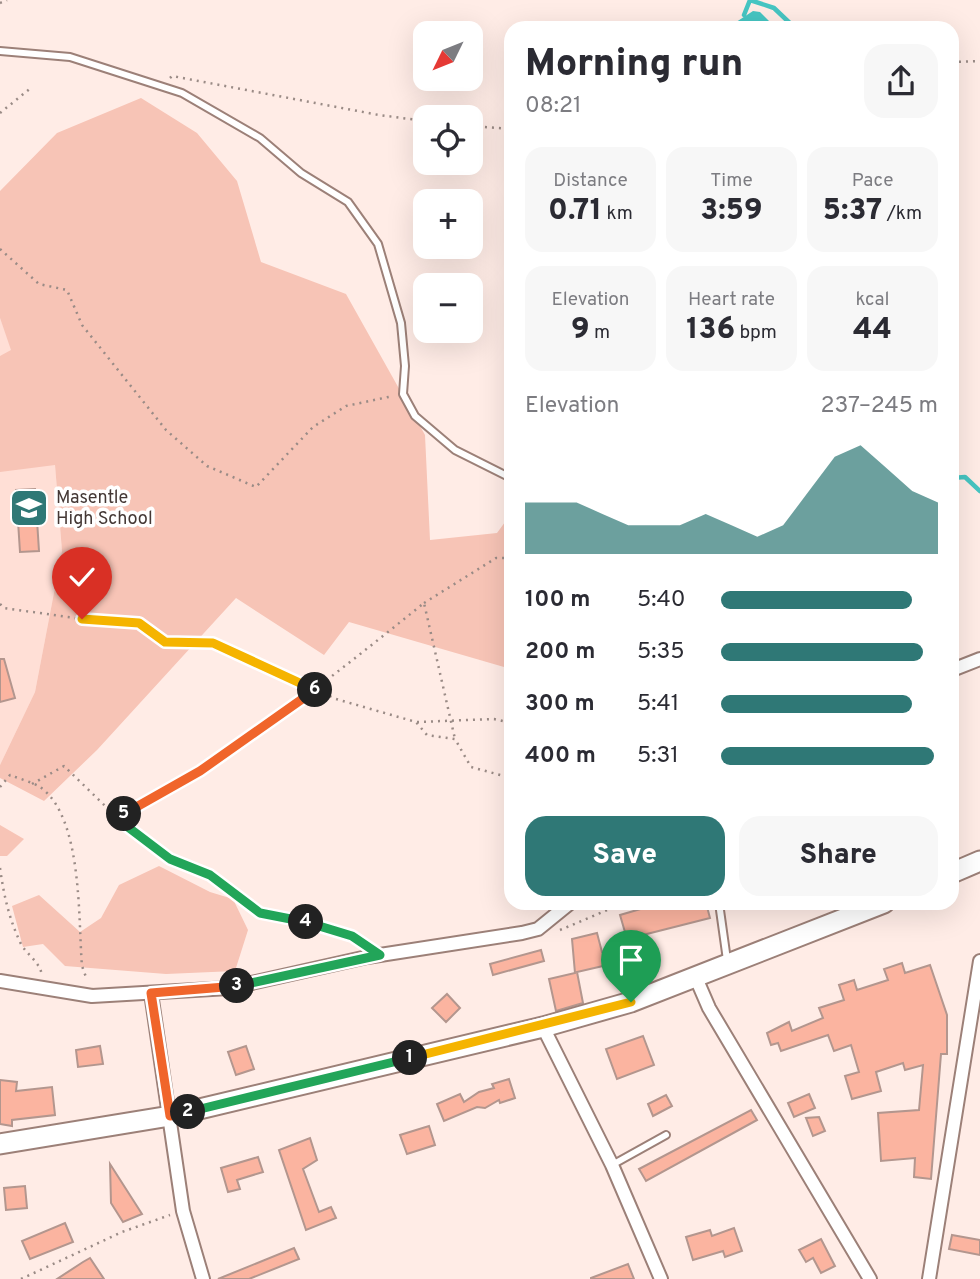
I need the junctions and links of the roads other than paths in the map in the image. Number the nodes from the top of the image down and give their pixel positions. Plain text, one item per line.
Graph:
1 (0, 51) edge
2 (504, 474) edge
3 (980, 659) edge
4 (959, 667) edge
5 (980, 861) edge
6 (959, 870) edge
7 (561, 910) edge
8 (720, 910) edge
9 (866, 910) edge
10 (980, 961) edge
11 (726, 965) junction
12 (696, 978) junction
13 (0, 981) edge
14 (151, 993) junction
15 (543, 1027) junction
16 (170, 1116) junction
17 (666, 1135) dead end
18 (0, 1144) edge
19 (612, 1165) junction
20 (203, 1279) edge
21 (662, 1279) edge
22 (870, 1279) edge
23 (929, 1279) edge

1 - 2 lane
3 - 4 street
5 - 6 main road
7 - 14 street
8 - 11 lane
9 - 11 main road
10 - 23 street
11 - 12 main road
12 - 15 main road
12 - 22 street
13 - 14 street
14 - 16 street
15 - 16 main road
15 - 19 street
16 - 18 main road
16 - 20 street
17 - 19 lane
19 - 21 street

